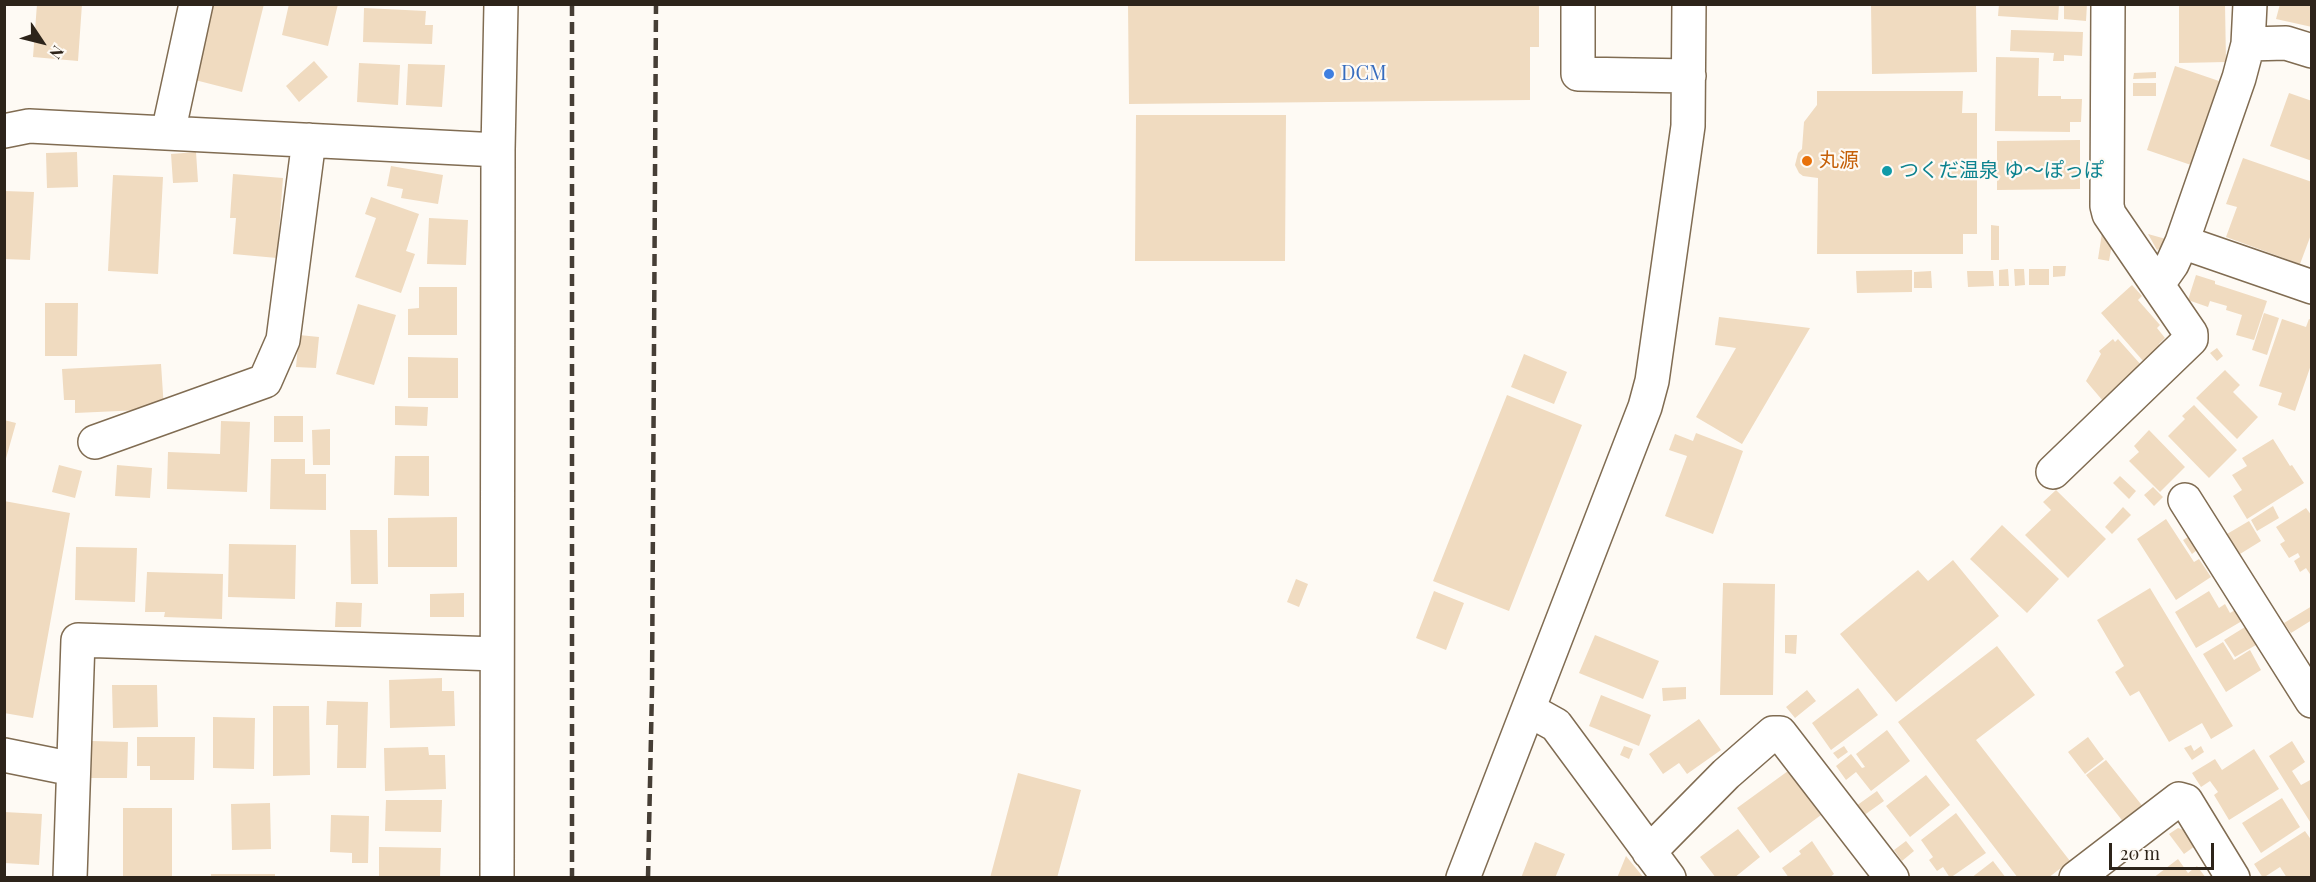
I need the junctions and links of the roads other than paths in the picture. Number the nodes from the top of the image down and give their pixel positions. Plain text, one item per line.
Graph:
1 (196, 4) edge
2 (501, 4) edge
3 (1578, 4) edge
4 (1689, 4) edge
5 (2108, 4) edge
6 (2250, 4) edge
7 (2247, 44) junction
8 (2312, 51) edge
9 (1689, 76) junction
10 (4, 131) edge
11 (168, 133) junction
12 (309, 140) junction
13 (498, 150) junction
14 (2182, 242) junction
15 (2158, 284) junction
16 (2312, 287) edge
17 (95, 442) dead end
18 (2053, 472) dead end
19 (2185, 500) dead end
20 (497, 654) junction
21 (2312, 701) edge
22 (1529, 710) junction
23 (4, 755) edge
24 (73, 769) junction
25 (1649, 852) junction
26 (70, 878) edge
27 (497, 878) edge
28 (1463, 878) edge
29 (1669, 878) edge
30 (1892, 878) edge
31 (2076, 878) edge
32 (2233, 878) edge

1 - 11 street
2 - 13 street
3 - 9 street
4 - 9 street
5 - 15 street
6 - 7 street
7 - 8 street
7 - 14 street
9 - 22 street
10 - 11 street
11 - 12 street
12 - 13 street
12 - 17 street
13 - 20 street
14 - 15 street
14 - 16 street
15 - 18 street
19 - 21 street
20 - 24 street
20 - 27 street
22 - 25 street
22 - 28 street
23 - 24 street
24 - 26 street
25 - 29 street
25 - 30 street
31 - 32 street

